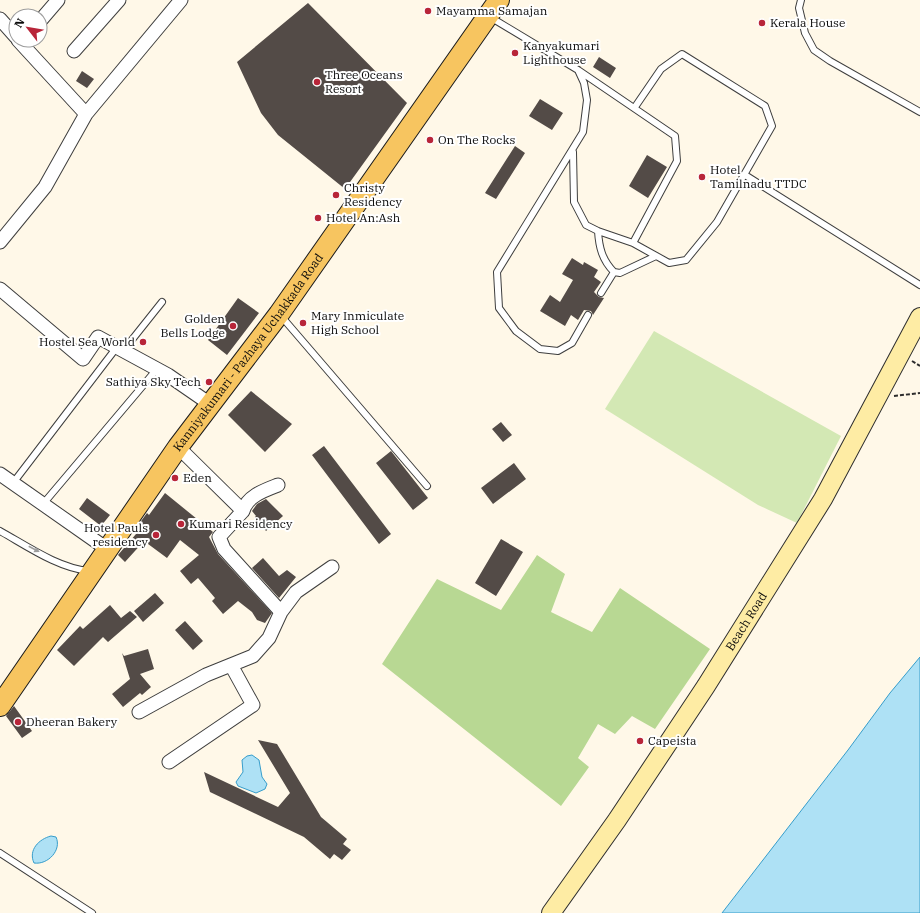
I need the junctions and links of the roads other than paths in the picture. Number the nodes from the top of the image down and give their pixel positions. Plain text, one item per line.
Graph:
1 (58, 0) edge
2 (119, 0) edge
3 (181, 0) edge
4 (801, 0) edge
5 (806, 0) edge
6 (494, 8) edge
7 (799, 8) junction
8 (48, 12) edge
9 (0, 19) edge
10 (8, 28) edge
11 (25, 48) edge
12 (74, 51) dead end
13 (578, 70) junction
14 (635, 107) junction
15 (920, 112) edge
16 (86, 114) junction
17 (573, 152) junction
18 (745, 175) junction
19 (598, 231) junction
20 (0, 242) edge
21 (633, 243) junction
22 (656, 256) junction
23 (614, 272) junction
24 (920, 285) edge
25 (0, 289) edge
26 (601, 293) dead end
27 (162, 302) dead end
28 (279, 314) junction
29 (588, 315) dead end
30 (920, 317) edge
31 (120, 349) junction
32 (157, 369) junction
33 (210, 404) junction
34 (178, 447) junction
35 (0, 474) edge
36 (13, 483) junction
37 (278, 485) dead end
38 (427, 486) dead end
39 (43, 504) junction
40 (243, 511) junction
41 (0, 531) edge
42 (107, 549) junction
43 (332, 567) dead end
44 (92, 572) junction
45 (281, 612) junction
46 (231, 665) junction
47 (0, 706) edge
48 (139, 712) dead end
49 (169, 762) dead end
50 (0, 852) edge
51 (92, 913) edge
52 (551, 913) edge

1 - 8 street
2 - 12 street
3 - 16 street
4 - 7 lane
5 - 7 lane
6 - 13 lane
6 - 28 main road, Kanniyakumari - Pazhaya Uchakkada Road
7 - 15 lane
9 - 10 street
11 - 16 street
13 - 14 lane
13 - 17 lane
14 - 18 lane
14 - 21 lane
16 - 20 street
17 - 19 lane
17 - 29 lane
18 - 22 lane
18 - 24 lane
19 - 21 lane
19 - 23 lane
21 - 22 lane
22 - 23 lane
23 - 26 lane
25 - 31 street
27 - 31 lane
28 - 33 main road, Kanniyakumari - Pazhaya Uchakkada Road
28 - 38 lane
30 - 52 street, Beach Road
31 - 32 street
31 - 36 lane
32 - 33 street
32 - 39 lane
33 - 34 main road, Kanniyakumari - Pazhaya Uchakkada Road
34 - 40 street
34 - 42 main road, Kanniyakumari - Pazhaya Uchakkada Road
35 - 36 street
36 - 39 street
37 - 40 street
39 - 42 street
40 - 45 street
41 -> 44 lane
42 - 44 main road, Kanniyakumari - Pazhaya Uchakkada Road
43 - 45 street
44 - 47 main road, Kanniyakumari - Pazhaya Uchakkada Road
45 - 46 street
46 - 48 street
46 - 49 street
50 - 51 lane

